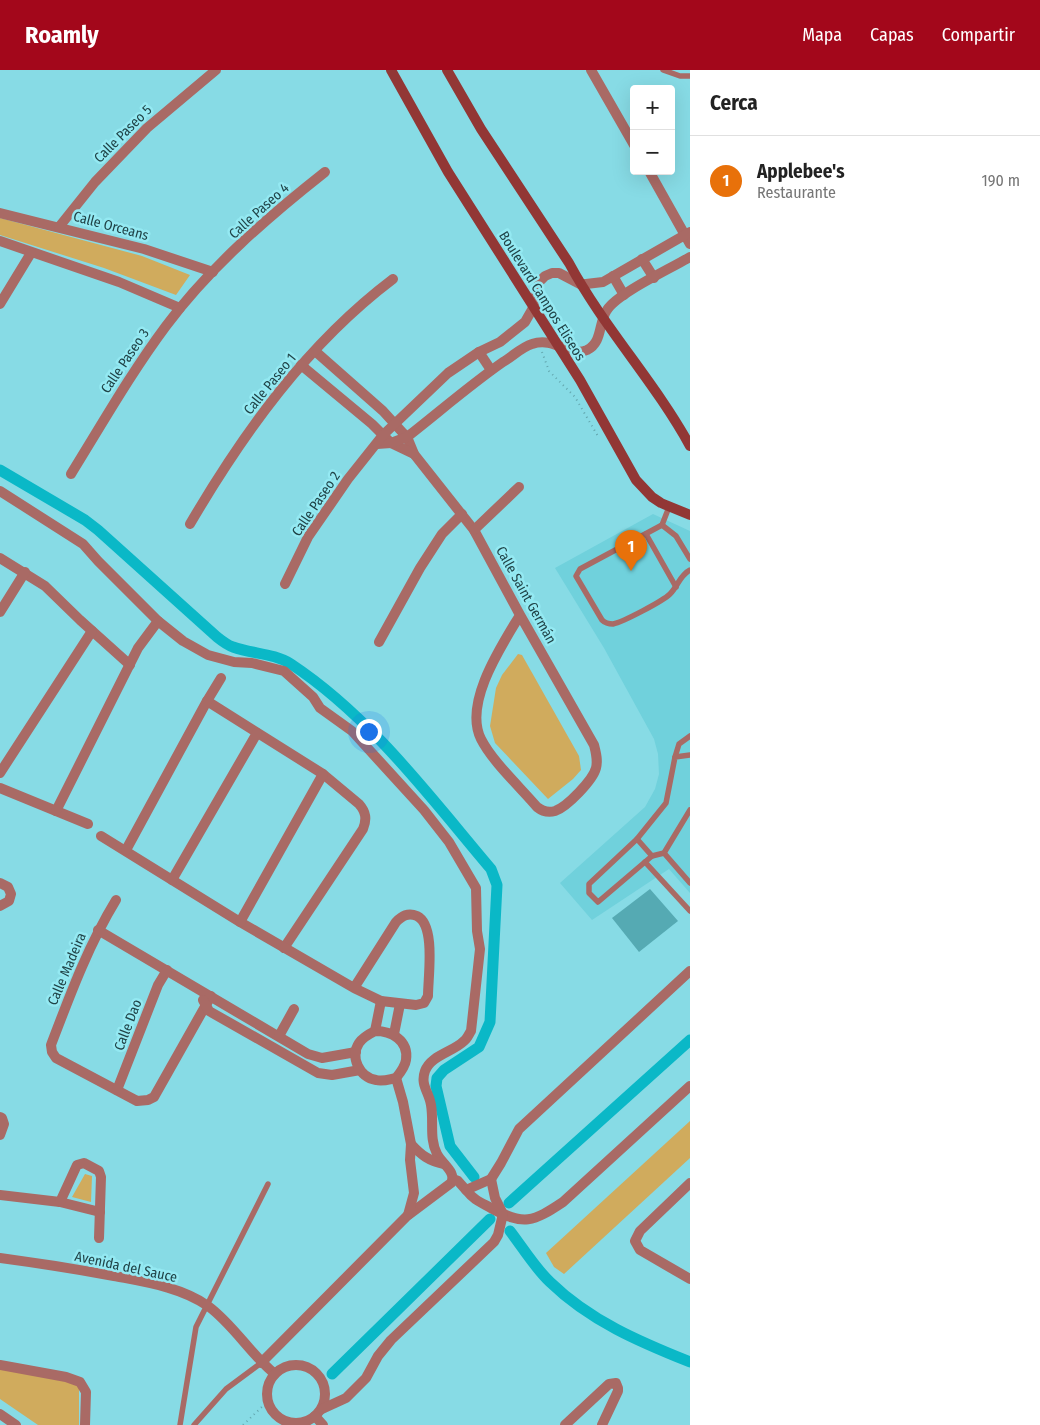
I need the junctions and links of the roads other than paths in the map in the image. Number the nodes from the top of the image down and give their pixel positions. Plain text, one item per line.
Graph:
1 (216, 70) edge
2 (391, 70) edge
3 (447, 70) edge
4 (591, 70) edge
5 (663, 70) edge
6 (690, 76) edge
7 (630, 138) edge
8 (325, 172) dead end
9 (651, 175) edge
10 (0, 213) edge
11 (59, 227) junction
12 (688, 237) edge
13 (0, 241) edge
14 (31, 253) junction
15 (690, 257) edge
16 (642, 259) junction
17 (213, 272) junction
18 (613, 276) junction
19 (654, 278) junction
20 (393, 279) dead end
21 (580, 284) junction
22 (624, 295) junction
23 (0, 304) edge
24 (180, 308) junction
25 (533, 308) junction
26 (602, 318) junction
27 (500, 342) junction
28 (557, 344) junction
29 (315, 351) junction
30 (479, 352) junction
31 (511, 356) junction
32 (301, 365) junction
33 (492, 370) junction
34 (395, 423) junction
35 (383, 435) junction
36 (407, 437) junction
37 (391, 443) junction
38 (377, 444) junction
39 (690, 446) edge
40 (414, 454) junction
41 (72, 474) dead end
42 (519, 487) dead end
43 (0, 491) edge
44 (669, 507) junction
45 (462, 514) junction
46 (690, 515) edge
47 (190, 524) dead end
48 (662, 525) junction
49 (474, 530) junction
50 (646, 534) junction
51 (0, 558) edge
52 (690, 559) edge
53 (690, 570) edge
54 (25, 572) junction
55 (285, 584) dead end
56 (676, 587) junction
57 (0, 612) edge
58 (520, 616) junction
59 (158, 621) junction
60 (92, 631) junction
61 (379, 642) dead end
62 (130, 665) junction
63 (221, 678) dead end
64 (207, 701) junction
65 (257, 733) junction
66 (690, 736) edge
67 (690, 755) edge
68 (676, 757) junction
69 (0, 773) edge
70 (323, 774) junction
71 (0, 788) edge
72 (690, 810) edge
73 (56, 811) junction
74 (88, 824) dead end
75 (101, 836) dead end
76 (636, 839) junction
77 (126, 850) junction
78 (664, 853) junction
79 (652, 856) junction
80 (645, 862) junction
81 (172, 880) junction
82 (0, 883) edge
83 (690, 883) edge
84 (116, 900) dead end
85 (0, 906) edge
86 (690, 911) edge
87 (240, 922) junction
88 (98, 930) junction
89 (284, 948) junction
90 (167, 970) junction
91 (690, 971) edge
92 (354, 988) junction
93 (200, 990) junction
94 (211, 996) junction
95 (381, 1001) junction
96 (400, 1004) junction
97 (205, 1006) junction
98 (294, 1009) dead end
99 (375, 1031) junction
100 (394, 1034) junction
101 (279, 1036) junction
102 (356, 1052) junction
103 (360, 1070) junction
104 (396, 1078) junction
105 (690, 1086) edge
106 (117, 1090) junction
107 (0, 1117) edge
108 (0, 1135) edge
109 (411, 1144) junction
110 (444, 1164) junction
111 (453, 1179) junction
112 (491, 1179) junction
113 (690, 1183) edge
114 (268, 1184) dead end
115 (466, 1190) junction
116 (0, 1195) edge
117 (60, 1202) junction
118 (100, 1212) junction
119 (503, 1214) junction
120 (407, 1216) junction
121 (99, 1238) dead end
122 (0, 1258) edge
123 (690, 1280) edge
124 (206, 1304) junction
125 (261, 1363) junction
126 (0, 1365) edge
127 (275, 1374) junction
128 (318, 1413) junction
129 (0, 1414) edge
130 (16, 1425) edge
131 (86, 1425) edge
132 (180, 1425) edge
133 (194, 1425) edge
134 (324, 1425) edge
135 (566, 1425) edge
136 (602, 1425) edge

1 - 11 street, Calle Paseo 5
2 - 25 main road, Boulevard Campos Eliseos
3 - 21 main road
4 - 7 street
5 - 6 lane
8 - 17 street, Calle Paseo 4
9 - 12 street
10 - 11 street, Calle Orceans
11 - 17 street, Calle Orceans
12 - 16 street
13 - 14 street
14 - 23 street
14 - 24 street
15 - 19 street
16 - 18 street
16 - 19 street
17 - 24 street, Calle Paseo 3
18 - 21 street
18 - 22 street
19 - 22 street
20 - 29 street, Calle Paseo 1
21 - 25 street
21 - 26 main road
22 - 26 street
24 - 41 street, Calle Paseo 3
25 - 27 street, Calle Paseo 2
25 - 28 main road, Boulevard Campos Eliseos
26 - 28 street
26 - 39 main road
27 - 30 street, Calle Paseo 2
27 - 31 street
28 - 31 street
28 - 44 main road, Boulevard Campos Eliseos
29 - 32 street, Calle Paseo 1
29 - 34 street, Calle Saint Germán
30 - 33 street
30 - 34 street, Calle Paseo 2
31 - 33 street
32 - 35 street, Calle Saint Germán
32 - 47 street, Calle Paseo 1
33 - 36 street
34 - 35 street, Calle Paseo 2
34 - 36 street, Calle Saint Germán
35 - 37 street, Calle Saint Germán
35 - 38 street, Calle Paseo 2
36 - 37 street
36 - 40 street, Calle Saint Germán
37 - 38 street
37 - 40 street, Calle Saint Germán
38 - 55 street, Calle Paseo 2
40 - 45 street, Calle Saint Germán
42 - 49 street
43 - 59 street
44 - 46 main road, Boulevard Campos Eliseos
44 - 48 lane
45 - 49 street, Calle Saint Germán
45 - 61 street
48 - 50 lane
48 - 52 lane
49 - 58 street, Calle Saint Germán
50 - 56 lane
50 - 56 lane
51 - 54 street
53 - 56 lane
54 - 57 street
54 - 60 street
58 - 58 street, Calle Saint Germán
59 - 62 street
59 - 110 street
60 - 62 street
60 - 69 street
62 - 73 street
63 - 64 street
64 - 65 street
64 - 77 street
65 - 70 street
65 - 81 street
66 - 68 lane
67 - 68 lane
68 - 76 lane
70 - 87 street
70 - 89 street
71 - 73 street
72 - 78 lane
73 - 74 street
75 - 77 street
76 - 79 lane
76 - 80 lane
77 - 81 street
78 - 79 lane
78 - 83 lane
79 - 80 lane
80 - 86 lane
81 - 87 street
82 - 85 street
84 - 88 street, Calle Madeira
87 - 89 street
88 - 90 street
88 - 106 street, Calle Madeira
89 - 92 street
90 - 93 street
90 - 106 street, Calle Dao
91 - 112 street
92 - 95 street
92 - 96 street
93 - 94 street
93 - 97 street
94 - 97 street
94 - 101 street
95 - 96 street
95 - 99 street
96 - 100 street
97 - 103 street
97 - 106 street
98 - 101 street
99 - 100 street
99 - 102 street
100 - 104 street
101 - 102 street
102 - 103 street
103 - 104 street
104 - 109 street
105 - 119 street
107 - 108 street
109 - 110 street
109 - 120 street
110 - 111 street
111 - 115 street
111 - 120 street
112 - 115 street
112 - 119 street
113 - 123 street
114 - 124 lane
115 - 119 street
116 - 117 street
117 - 118 street
117 - 118 street
118 - 121 street
119 - 128 street
120 - 125 street
122 - 124 street, Avenida del Sauce
124 - 125 street, Avenida del Sauce
124 - 132 lane
125 - 127 street, Avenida del Sauce
125 - 133 lane
126 - 131 street
127 - 128 street
127 - 128 street
128 - 134 street
129 - 130 street
135 - 136 street

